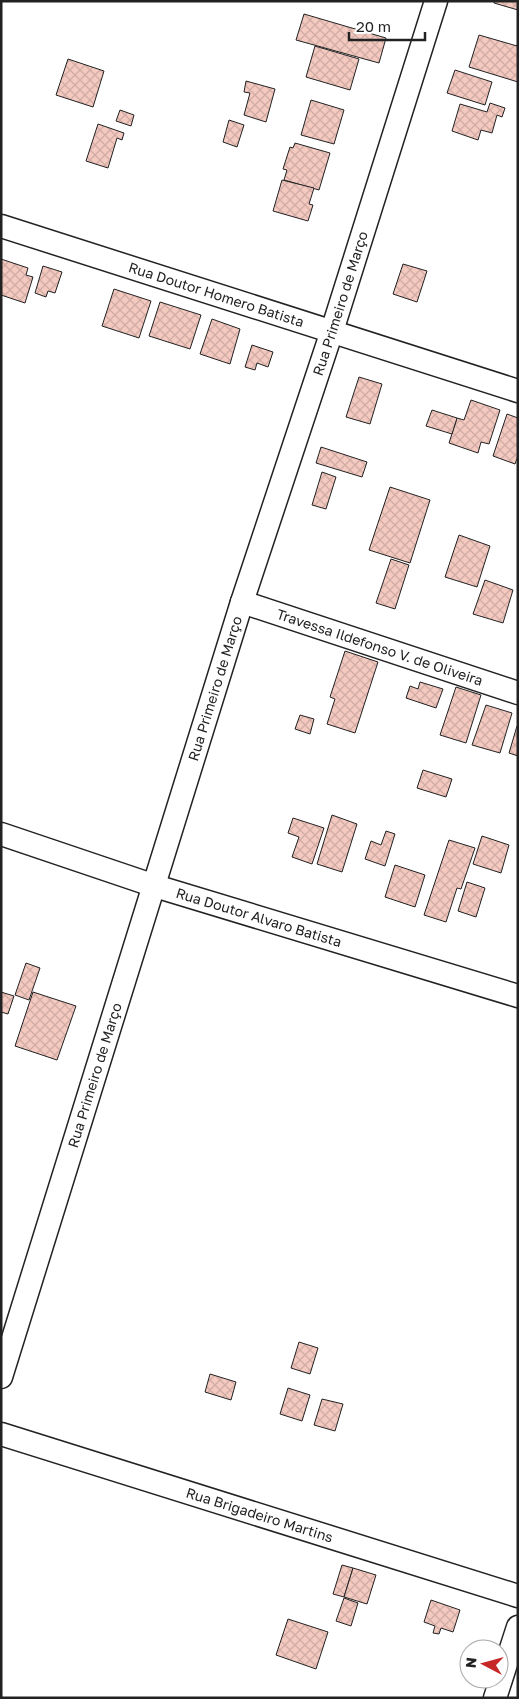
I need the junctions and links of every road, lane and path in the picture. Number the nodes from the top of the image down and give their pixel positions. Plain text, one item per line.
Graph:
1 (436, 1) edge
2 (1, 226) edge
3 (332, 331) junction
4 (518, 391) edge
5 (242, 602) junction
6 (518, 693) edge
7 (1, 834) edge
8 (155, 886) junction
9 (518, 996) edge
10 (1, 1377) edge
11 (1, 1434) edge
12 (518, 1596) edge
13 (518, 1627) edge
14 (495, 1698) edge

1 - 3 street, Rua Primeiro de Março
2 - 3 street, Rua Doutor Homero Batista
3 - 4 street, Rua Doutor Homero Batista
3 - 5 street, Rua Primeiro de Março
5 - 6 street, Travessa Ildefonso V. de Oliveira
5 - 8 street, Rua Primeiro de Março
7 - 8 street, Rua Doutor Alvaro Batista
8 - 9 street, Rua Doutor Alvaro Batista
8 - 10 street, Rua Primeiro de Março
11 - 12 street, Rua Brigadeiro Martins
13 - 14 street

